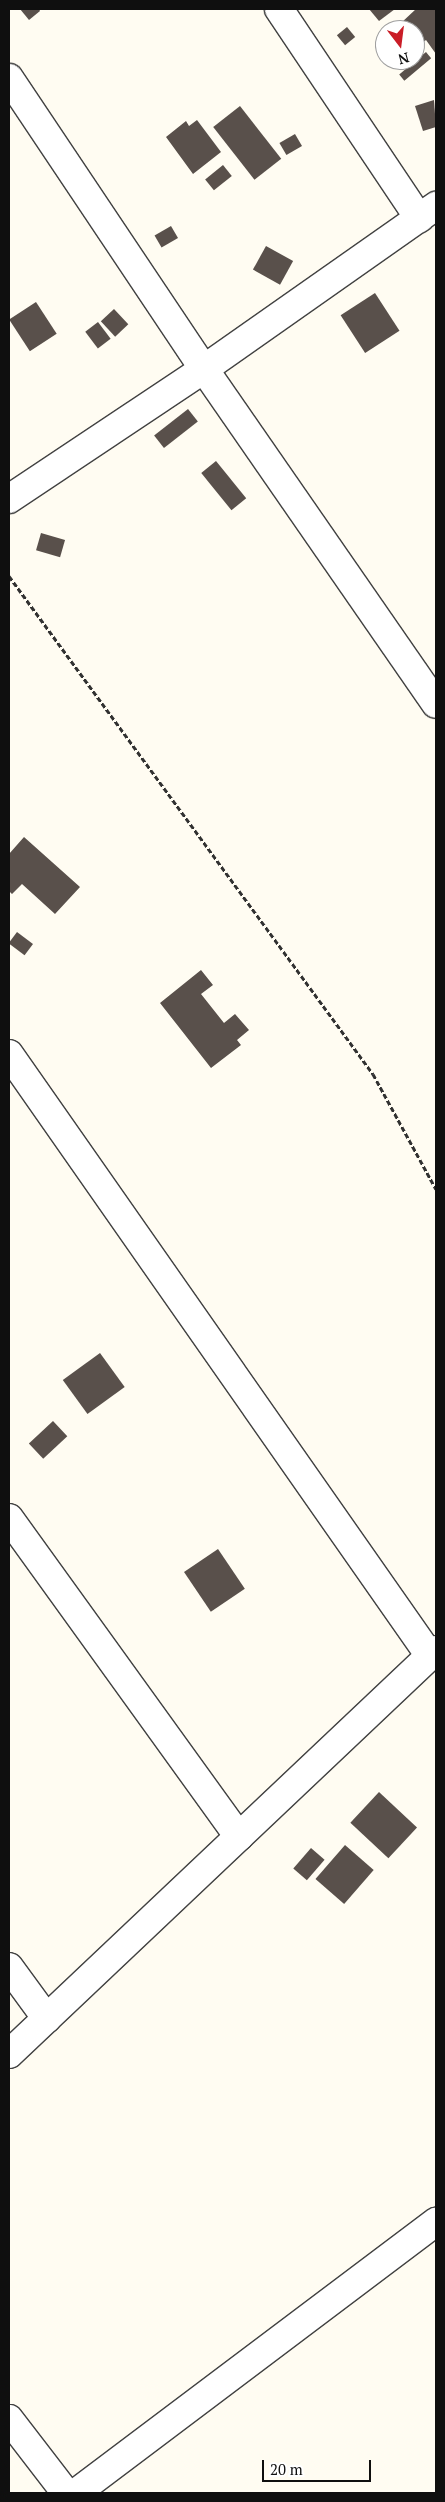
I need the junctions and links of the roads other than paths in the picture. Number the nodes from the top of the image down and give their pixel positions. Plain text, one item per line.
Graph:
1 (279, 9) edge
2 (9, 78) edge
3 (428, 212) edge
4 (204, 369) junction
5 (9, 499) edge
6 (436, 704) edge
7 (9, 1054) edge
8 (9, 1518) edge
9 (433, 1653) edge
10 (239, 1837) junction
11 (9, 1967) edge
12 (47, 2019) junction
13 (9, 2054) edge
14 (436, 2222) edge
15 (9, 2419) edge
16 (66, 2493) edge
17 (76, 2493) edge

1 - 3 street
2 - 4 street
3 - 4 street
4 - 5 street
4 - 6 street
7 - 9 street
8 - 10 street
9 - 10 street
10 - 12 street
11 - 12 street
12 - 13 street
14 - 17 street
15 - 16 street

